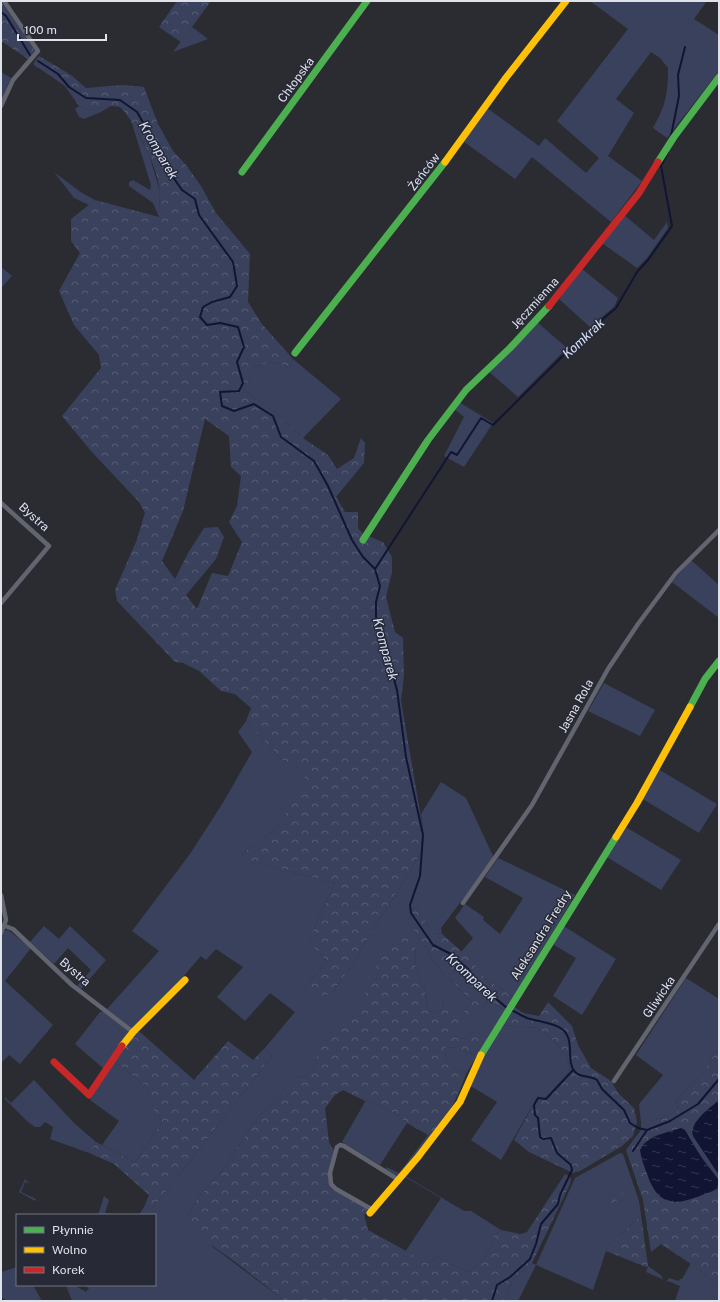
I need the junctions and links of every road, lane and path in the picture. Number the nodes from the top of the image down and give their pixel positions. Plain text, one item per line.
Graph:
1 (4, 1) edge
2 (367, 1) edge
3 (566, 1) edge
4 (719, 77) edge
5 (1, 106) edge
6 (242, 172) dead end
7 (295, 353) dead end
8 (1, 503) edge
9 (719, 530) edge
10 (363, 540) dead end
11 (1, 603) edge
12 (719, 661) edge
13 (1, 895) edge
14 (463, 903) dead end
15 (719, 924) edge
16 (5, 926) junction
17 (1, 933) edge
18 (185, 980) dead end
19 (133, 1032) junction
20 (54, 1062) dead end
21 (614, 1081) dead end
22 (399, 1180) junction
23 (372, 1212) joint

1 - 5 street
2 - 6 street, Chłopska
3 - 7 street, Żeńców
4 - 10 street, Jęczmienna
8 - 11 street, Bystra
9 - 14 street, Jasna Rola
12 - 22 street, Aleksandra Fredry
13 - 16 street
15 - 21 street, Gliwicka
16 - 17 street
16 - 19 street, Bystra
18 - 19 street
19 - 20 street
22 - 23 street, Aleksandra Fredry
22 - 23 street

